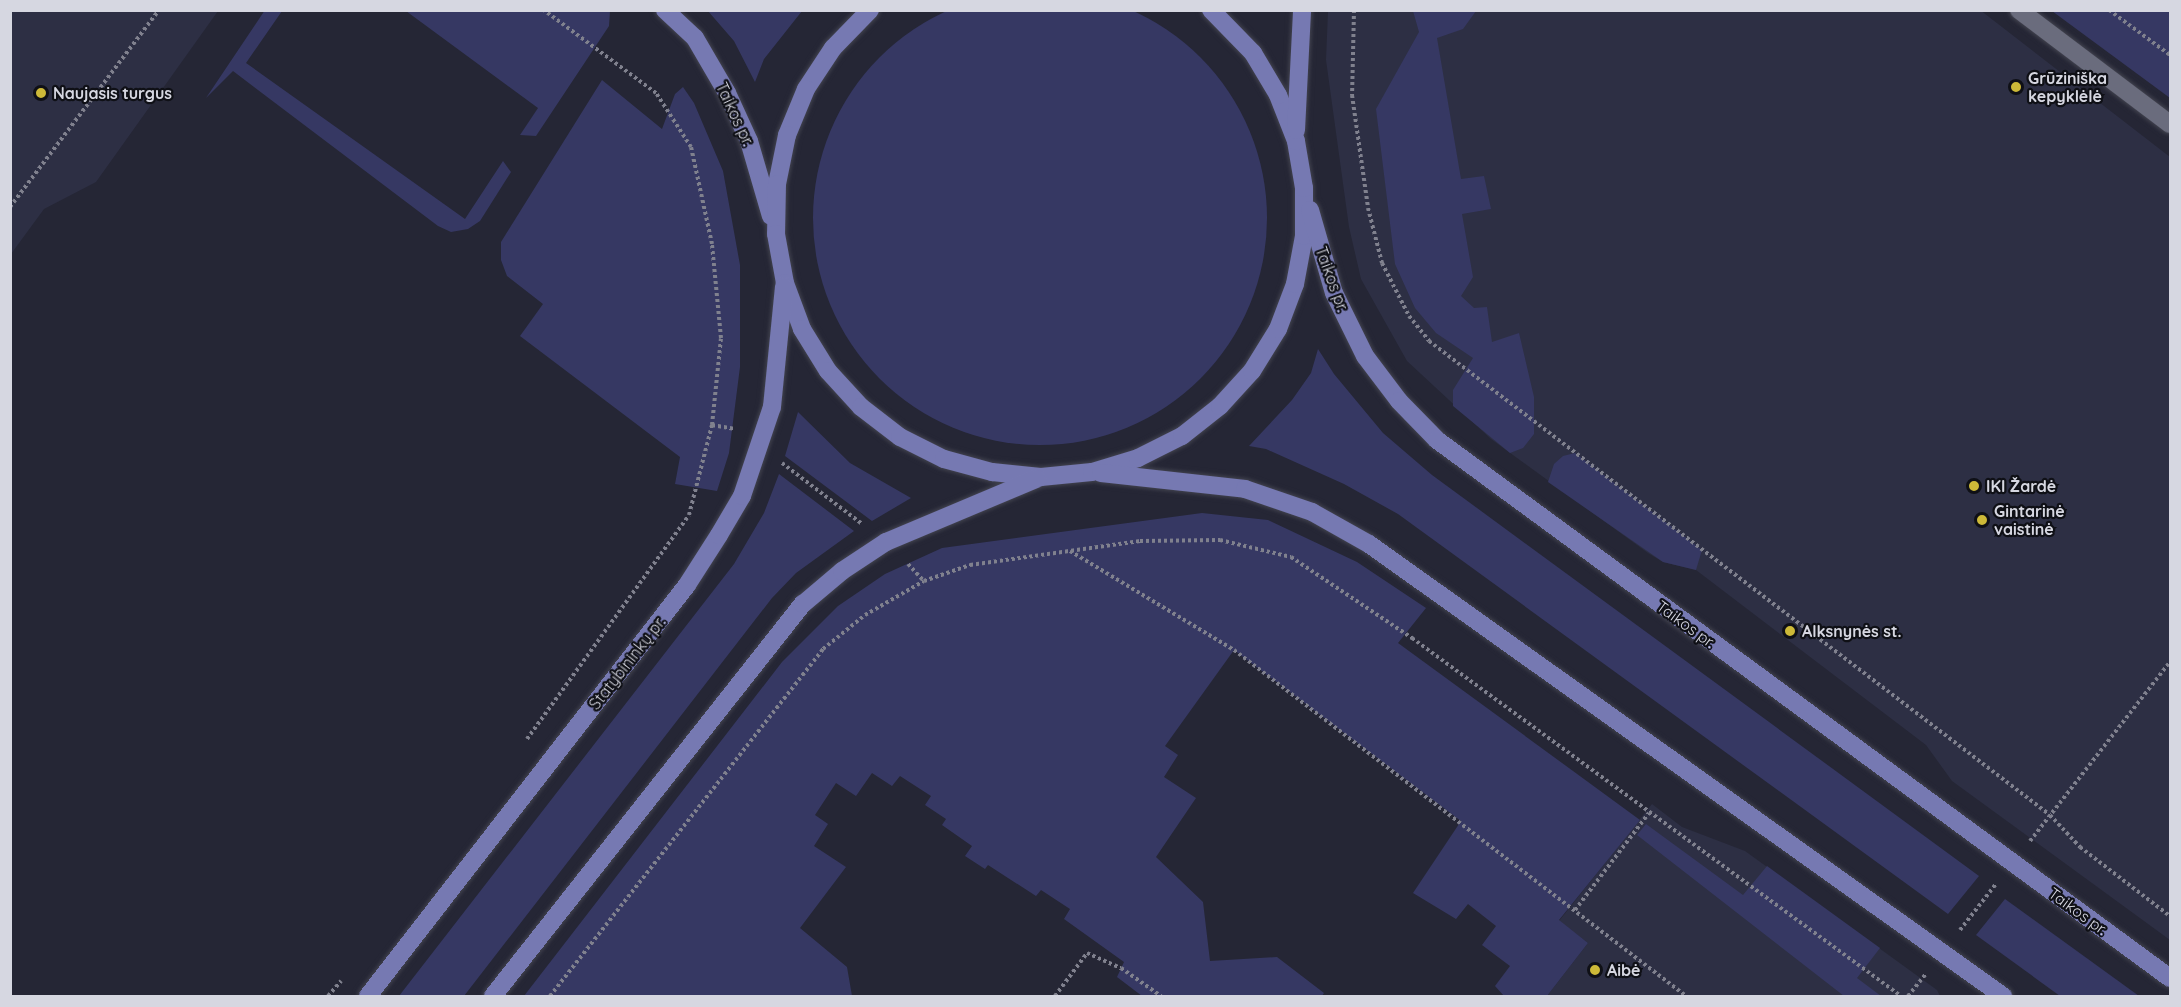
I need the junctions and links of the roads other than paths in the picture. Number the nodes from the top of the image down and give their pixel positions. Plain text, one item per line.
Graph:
1 (665, 10) edge
2 (870, 10) edge
3 (1211, 10) edge
4 (1302, 10) edge
5 (2019, 10) edge
6 (2170, 124) edge
7 (1296, 141) junction
8 (1304, 188) junction
9 (776, 234) junction
10 (784, 283) junction
11 (1092, 472) junction
12 (1041, 477) junction
13 (2170, 978) edge
14 (1997, 995) edge
15 (368, 996) edge
16 (493, 996) edge

1 - 9 main road, Taikos pr.
2 - 9 main road
3 - 7 main road
4 - 7 main road
5 - 6 street
7 - 8 main road
8 - 11 main road
8 - 13 main road, Taikos pr.
9 - 10 main road
10 - 12 main road
10 - 15 main road, Statybininkų pr.
11 - 12 main road
11 - 14 main road
12 - 16 main road

